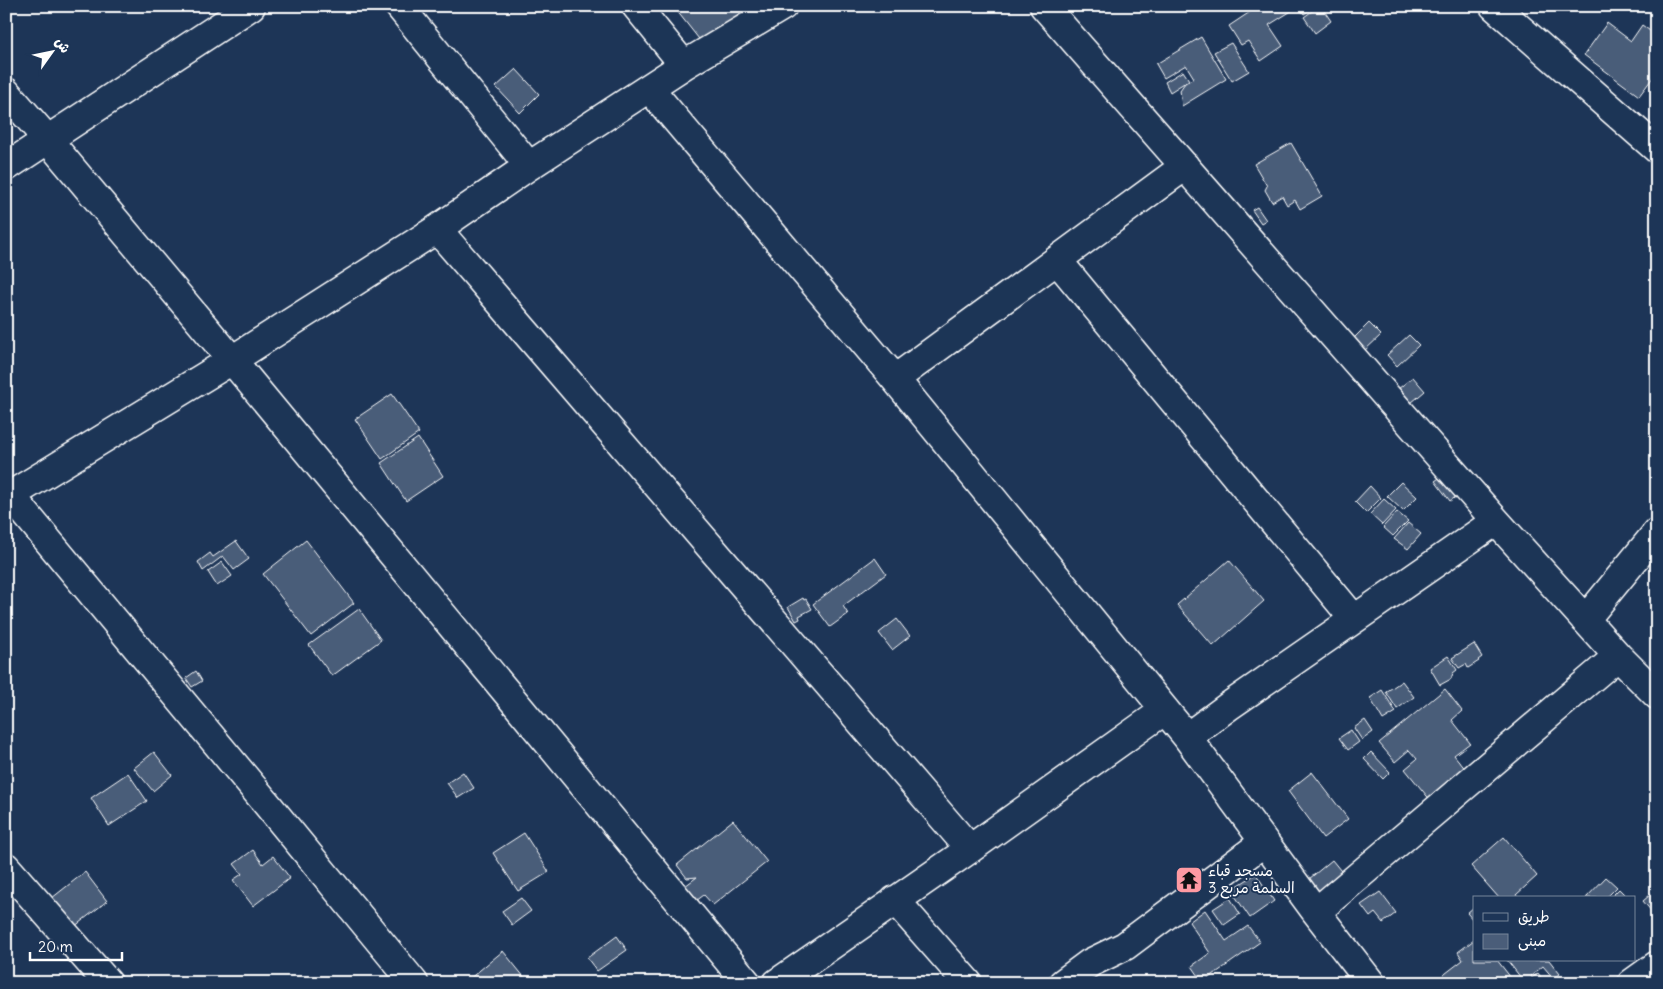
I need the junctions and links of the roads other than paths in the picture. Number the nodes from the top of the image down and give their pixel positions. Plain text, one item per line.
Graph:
1 (251, 6) edge
2 (399, 6) edge
3 (636, 6) edge
4 (783, 6) edge
5 (1044, 6) edge
6 (1494, 6) edge
7 (684, 65) junction
8 (649, 88) junction
9 (6, 92) edge
10 (48, 140) junction
11 (1657, 149) edge
12 (529, 166) junction
13 (1185, 166) junction
14 (6, 167) edge
15 (437, 229) junction
16 (1057, 260) junction
17 (232, 360) junction
18 (895, 379) junction
19 (9, 497) edge
20 (1496, 521) junction
21 (1657, 532) edge
22 (1354, 619) junction
23 (1585, 620) junction
24 (1618, 656) junction
25 (1657, 695) edge
26 (1165, 710) junction
27 (1188, 737) junction
28 (1264, 842) junction
29 (970, 849) junction
30 (6, 867) edge
31 (895, 900) junction
32 (1316, 912) junction
33 (1657, 965) edge
34 (108, 983) edge
35 (414, 983) edge
36 (747, 983) edge
37 (776, 983) edge
38 (968, 983) edge
39 (1063, 983) edge
40 (1371, 983) edge
41 (1632, 983) edge

1 - 10 street
2 - 12 street
3 - 7 street
4 - 7 street
5 - 13 street
6 - 11 street
7 - 8 street
8 - 12 street
8 - 18 street
9 - 10 street
10 - 14 street
10 - 17 street
12 - 15 street
13 - 16 street
13 - 20 street
15 - 17 street
15 - 29 street
16 - 18 street
16 - 22 street
17 - 19 street
17 - 36 street
18 - 26 street
19 - 35 street
20 - 22 street
20 - 23 street
21 - 23 street
22 - 27 street
23 - 24 street
24 - 25 street
24 - 32 street
26 - 27 street
26 - 29 street
27 - 28 street
28 - 32 street
28 - 39 street
29 - 31 street
30 - 34 street
31 - 37 street
31 - 38 street
32 - 40 street
33 - 41 street

